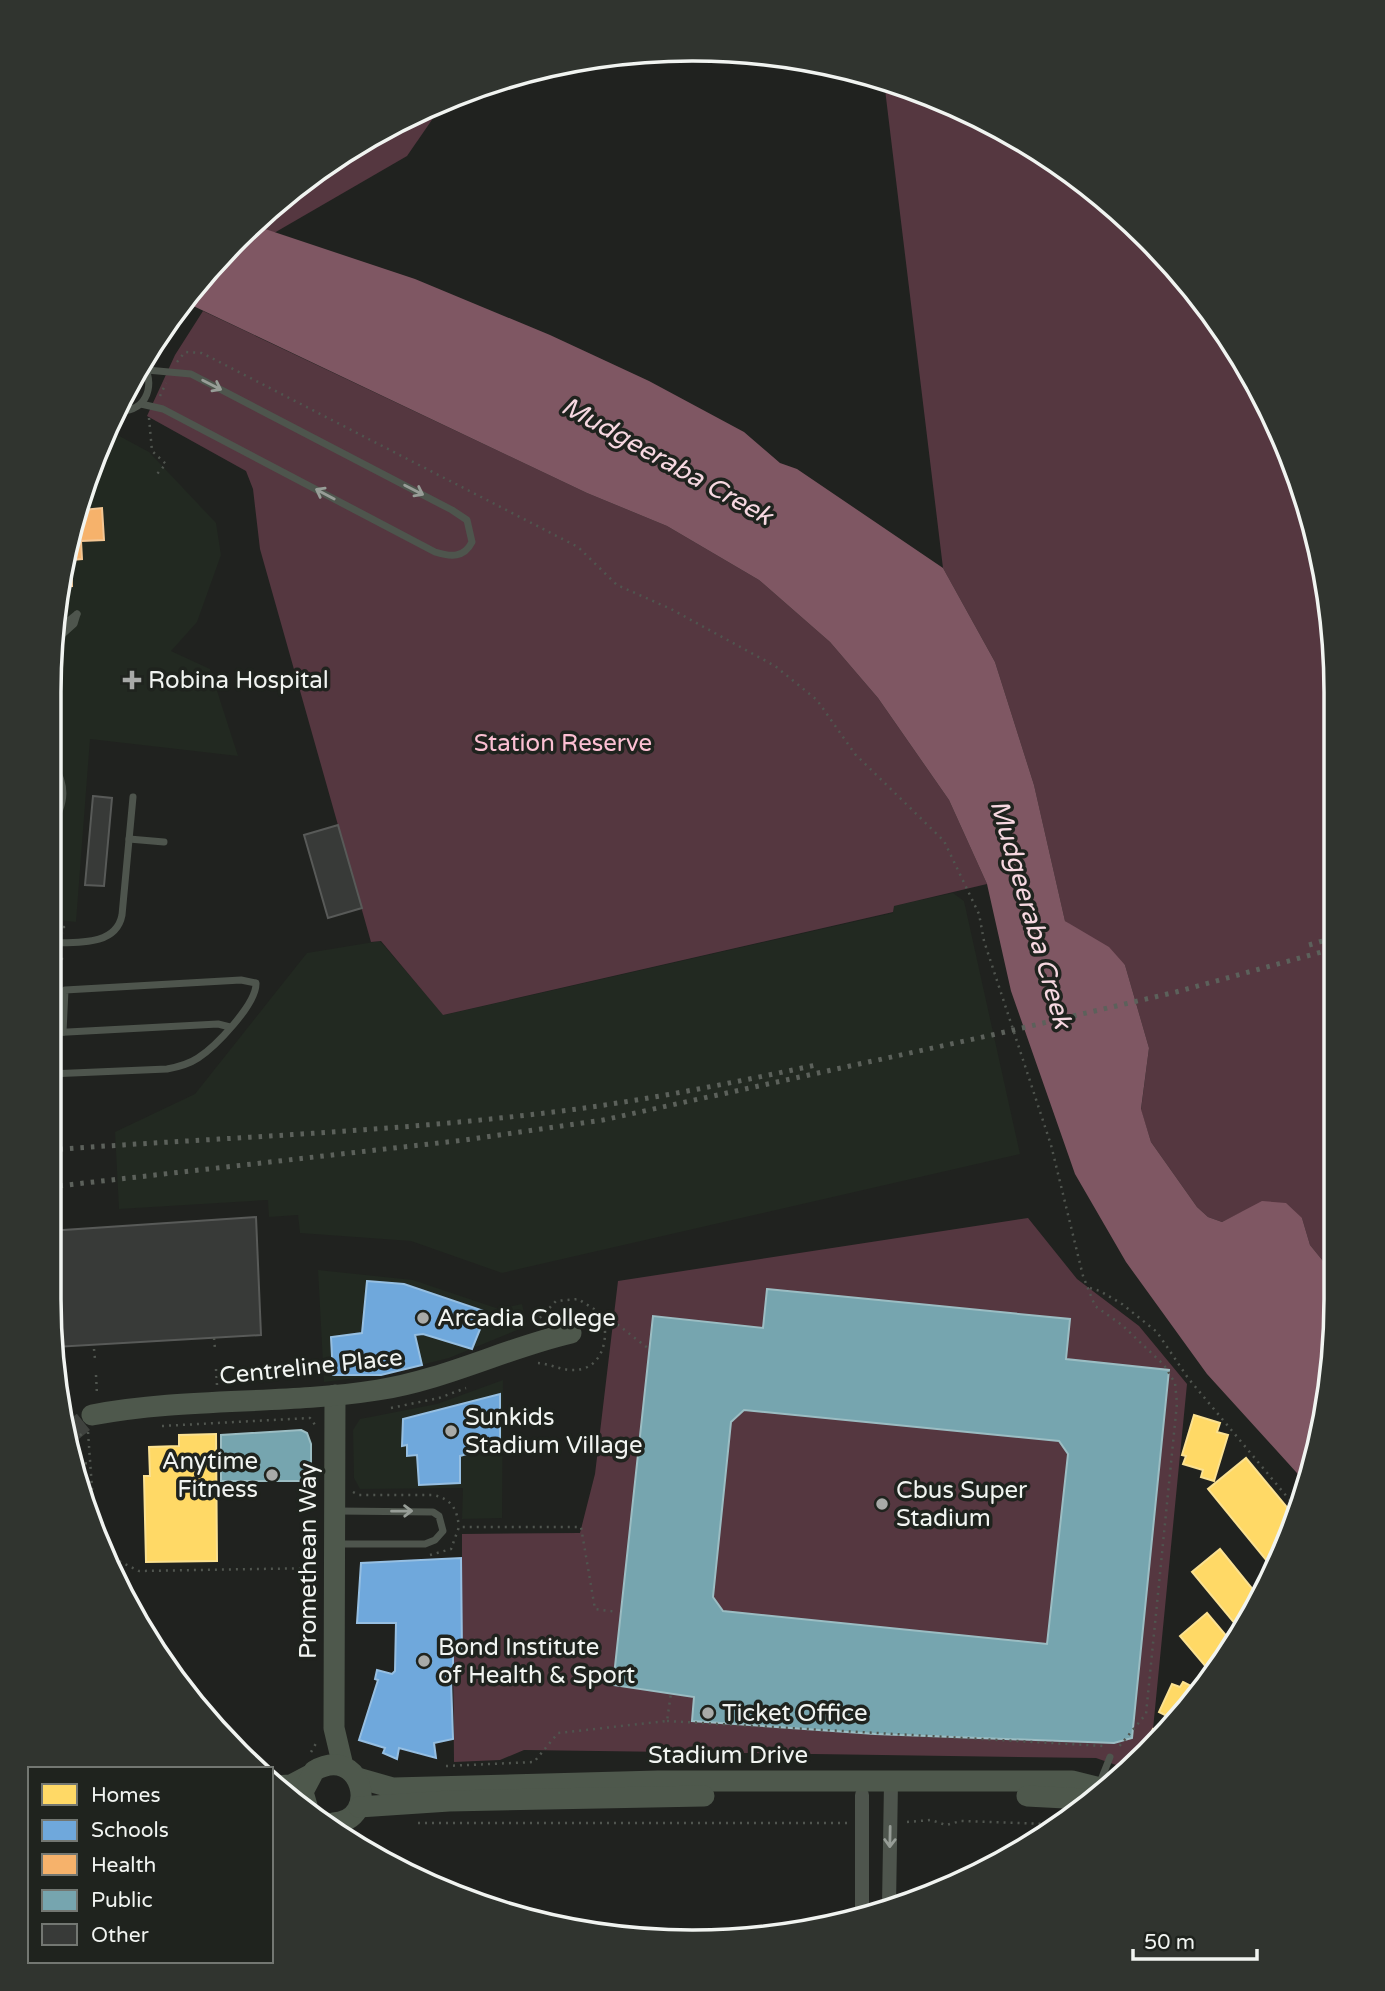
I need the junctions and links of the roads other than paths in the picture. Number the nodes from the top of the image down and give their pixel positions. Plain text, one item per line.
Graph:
1 (150, 370) edge
2 (148, 374) edge
3 (141, 404) junction
4 (128, 410) edge
5 (66, 621) edge
6 (65, 632) edge
7 (61, 778) edge
8 (133, 797) dead end
9 (61, 810) edge
10 (129, 839) junction
11 (164, 842) dead end
12 (61, 942) edge
13 (230, 1027) junction
14 (63, 1032) joint
15 (61, 1073) edge
16 (571, 1333) dead end
17 (335, 1395) junction
18 (93, 1420) tunnel mouth
19 (334, 1511) junction
20 (334, 1544) junction
21 (334, 1728) junction
22 (1110, 1757) road end
23 (315, 1771) junction
24 (350, 1772) junction
25 (1100, 1781) edge
26 (291, 1785) edge
27 (891, 1788) junction
28 (1090, 1789) edge
29 (862, 1795) junction
30 (304, 1796) edge
31 (345, 1819) edge
32 (862, 1894) junction
33 (889, 1898) edge
34 (887, 1899) edge
35 (862, 1906) edge

1 -> 3 lane
2 - 3 lane
3 - 4 lane
5 - 6 lane
7 - 9 lane
8 - 10 lane
10 - 11 lane
10 - 12 lane
13 - 14 lane
13 - 14 lane
13 - 15 lane
16 - 17 street, Centreline Place
17 - 18 street, Centreline Place
17 - 19 street, Promethean Way
19 - 20 street, Promethean Way
19 -> 20 lane
20 - 21 street, Promethean Way
21 - 23 street
21 - 24 street
22 - 25 lane
23 - 24 street, Stadium Drive
23 - 26 street
23 - 30 street
24 - 27 street, Stadium Drive
24 - 31 street
27 - 28 street, Stadium Drive
27 - 29 street, Stadium Drive
27 -> 33 street
29 - 31 street, Stadium Drive
29 - 32 street
32 - 34 street
32 - 35 street

